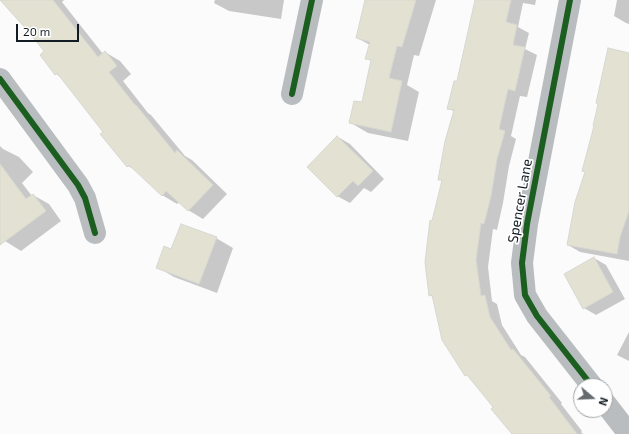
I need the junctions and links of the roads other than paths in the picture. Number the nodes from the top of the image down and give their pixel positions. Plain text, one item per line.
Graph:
1 (312, 0) edge
2 (570, 0) edge
3 (0, 79) edge
4 (292, 94) dead end
5 (95, 232) dead end
6 (586, 378) edge
7 (613, 413) edge
8 (629, 434) edge

1 - 4 street
2 - 6 street, Spencer Lane
3 - 5 street
7 - 8 street

